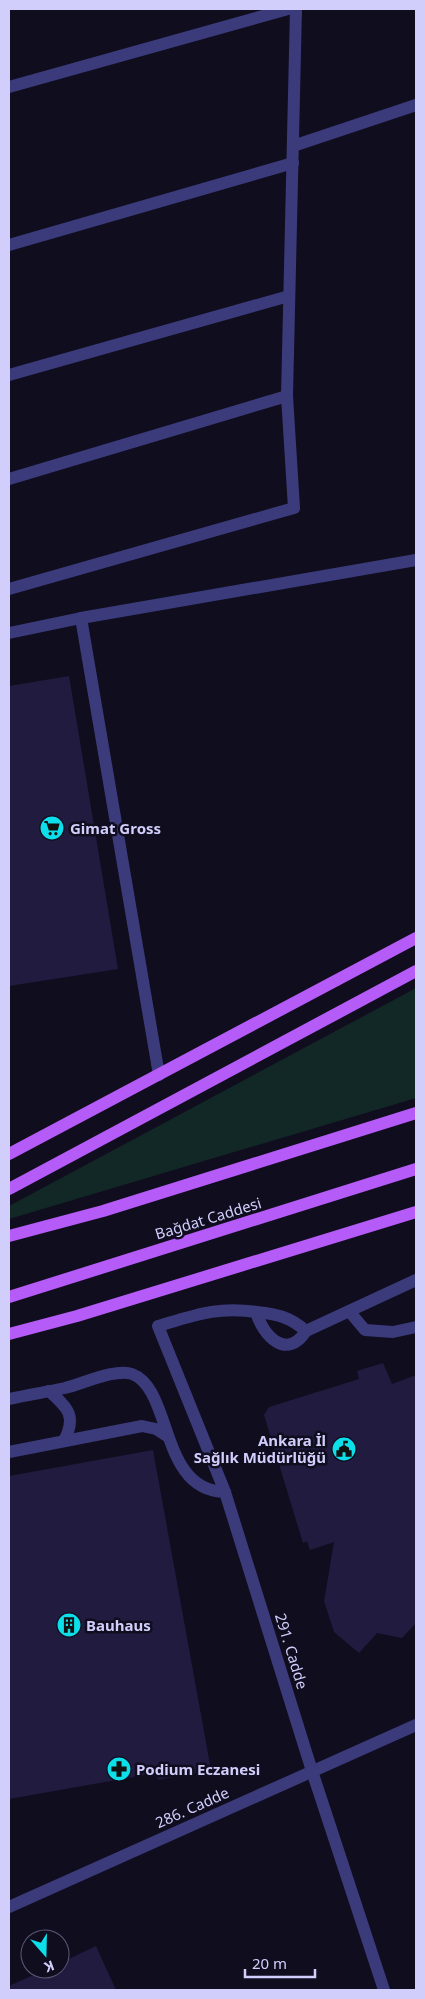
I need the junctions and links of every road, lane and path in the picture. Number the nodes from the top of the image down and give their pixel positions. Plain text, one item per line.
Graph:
1 (288, 9) edge
2 (296, 9) edge
3 (9, 87) edge
4 (416, 105) edge
5 (293, 146) junction
6 (293, 163) junction
7 (9, 246) edge
8 (289, 296) junction
9 (9, 375) edge
10 (287, 396) junction
11 (9, 480) edge
12 (416, 560) edge
13 (9, 589) edge
14 (81, 618) junction
15 (9, 633) edge
16 (416, 938) edge
17 (416, 971) edge
18 (159, 1075) junction
19 (416, 1113) edge
20 (9, 1154) edge
21 (416, 1169) edge
22 (9, 1189) edge
23 (416, 1212) edge
24 (9, 1236) edge
25 (416, 1280) edge
26 (9, 1297) edge
27 (349, 1311) junction
28 (256, 1312) junction
29 (416, 1327) edge
30 (306, 1331) junction
31 (9, 1334) edge
32 (48, 1391) junction
33 (9, 1399) edge
34 (167, 1436) junction
35 (64, 1441) junction
36 (9, 1452) edge
37 (226, 1492) junction
38 (416, 1725) edge
39 (312, 1771) junction
40 (9, 1907) edge
41 (384, 1990) edge

1 - 3 street
2 - 5 street
4 - 5 street
5 - 6 street
6 - 7 street
6 - 8 street
8 - 9 street
8 - 10 street
10 - 11 street
10 - 13 street
12 - 14 street
14 - 15 street
14 - 18 street
16 - 18 main road
17 - 22 main road
18 - 20 main road
19 - 24 main road
21 - 26 main road, Bağdat Caddesi
23 - 31 main road
25 - 27 street
27 - 29 street
27 - 30 street
28 - 30 street
28 - 30 street
28 - 37 street, 291. Cadde
32 - 33 street
32 - 34 street
32 - 35 street
34 - 35 street
34 - 37 street
35 - 36 street
37 - 39 street, 291. Cadde
38 - 39 street, 286. Cadde
39 - 40 street, 286. Cadde
39 - 41 street, 291. Cadde

